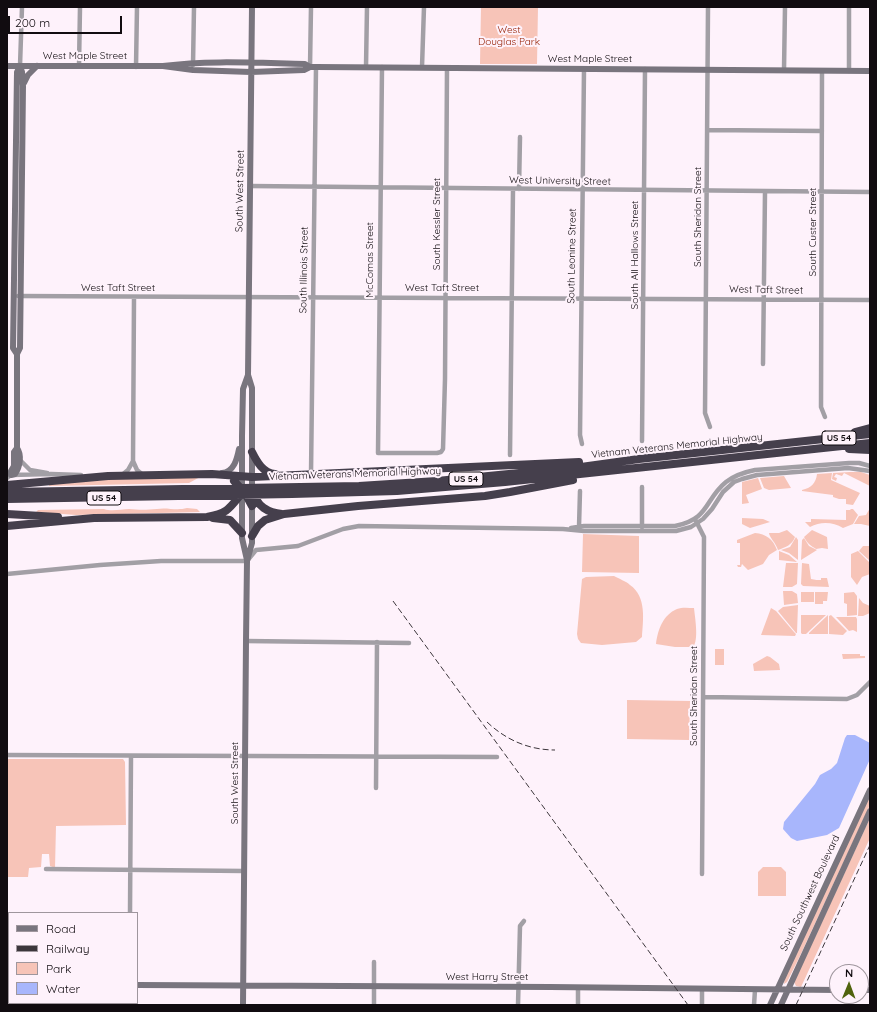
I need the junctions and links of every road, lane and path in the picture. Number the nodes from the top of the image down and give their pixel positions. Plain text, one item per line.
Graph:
1 (22, 7) edge
2 (80, 7) edge
3 (137, 7) edge
4 (194, 7) edge
5 (252, 7) edge
6 (311, 7) edge
7 (366, 7) edge
8 (424, 7) edge
9 (708, 7) edge
10 (785, 7) edge
11 (849, 7) edge
12 (193, 63) junction
13 (222, 63) junction
14 (251, 63) junction
15 (7, 66) edge
16 (20, 66) junction
17 (38, 66) junction
18 (79, 66) junction
19 (136, 66) junction
20 (162, 66) junction
21 (313, 67) junction
22 (366, 67) junction
23 (382, 67) junction
24 (422, 68) junction
25 (447, 68) junction
26 (584, 68) junction
27 (645, 69) junction
28 (707, 69) junction
29 (193, 70) junction
30 (784, 70) junction
31 (822, 70) junction
32 (222, 71) junction
33 (849, 71) junction
34 (870, 71) edge
35 (251, 72) junction
36 (22, 86) junction
37 (707, 130) junction
38 (822, 131) junction
39 (520, 136) dead end
40 (250, 186) junction
41 (315, 187) junction
42 (380, 187) junction
43 (446, 188) junction
44 (516, 189) junction
45 (582, 190) junction
46 (644, 190) junction
47 (707, 191) junction
48 (765, 192) junction
49 (822, 192) junction
50 (870, 192) edge
51 (13, 296) junction
52 (21, 296) junction
53 (134, 297) junction
54 (249, 297) junction
55 (313, 297) junction
56 (379, 297) junction
57 (446, 298) junction
58 (512, 298) junction
59 (581, 298) junction
60 (644, 299) junction
61 (707, 299) junction
62 (764, 300) junction
63 (822, 300) junction
64 (870, 300) edge
65 (7, 303) edge
66 (13, 314) junction
67 (17, 354) junction
68 (763, 364) dead end
69 (248, 375) junction
70 (824, 417) dead end
71 (710, 427) dead end
72 (870, 428) edge
73 (870, 434) edge
74 (242, 436) junction
75 (808, 441) junction
76 (642, 442) dead end
77 (870, 443) edge
78 (582, 444) dead end
79 (17, 448) junction
80 (818, 449) junction
81 (870, 450) edge
82 (252, 452) junction
83 (441, 452) joint
84 (510, 455) dead end
85 (640, 459) junction
86 (20, 460) junction
87 (133, 461) junction
88 (870, 466) edge
89 (870, 471) edge
90 (604, 472) junction
91 (51, 474) junction
92 (311, 474) junction
93 (144, 475) junction
94 (216, 475) junction
95 (294, 475) junction
96 (9, 476) edge
97 (108, 476) junction
98 (120, 476) junction
99 (280, 476) junction
100 (252, 477) junction
101 (261, 481) junction
102 (7, 485) edge
103 (642, 487) dead end
104 (244, 490) junction
105 (580, 490) dead end
106 (292, 491) junction
107 (7, 492) edge
108 (200, 493) junction
109 (142, 497) junction
110 (7, 500) edge
111 (7, 505) edge
112 (256, 505) junction
113 (7, 514) edge
114 (284, 514) junction
115 (207, 517) junction
116 (94, 518) junction
117 (696, 522) junction
118 (7, 526) edge
119 (579, 527) junction
120 (642, 527) junction
121 (563, 529) junction
122 (242, 533) junction
123 (252, 536) junction
124 (247, 561) junction
125 (7, 574) edge
126 (246, 641) junction
127 (377, 642) junction
128 (409, 643) dead end
129 (870, 682) edge
130 (704, 697) junction
131 (7, 755) edge
132 (131, 756) junction
133 (246, 756) junction
134 (376, 756) junction
135 (497, 757) dead end
136 (376, 788) dead end
137 (870, 790) edge
138 (870, 811) edge
139 (46, 869) dead end
140 (130, 870) junction
141 (244, 871) junction
142 (702, 874) dead end
143 (130, 912) edge
144 (524, 921) dead end
145 (374, 962) dead end
146 (138, 985) edge
147 (244, 986) junction
148 (374, 986) junction
149 (518, 987) junction
150 (578, 988) junction
151 (702, 989) junction
152 (755, 990) junction
153 (776, 990) junction
154 (788, 990) junction
155 (829, 990) edge
156 (243, 1005) edge
157 (374, 1005) edge
158 (518, 1005) edge
159 (578, 1005) edge
160 (702, 1005) edge
161 (754, 1005) edge
162 (770, 1005) edge
163 (781, 1005) edge

1 - 16 street
2 - 18 street
3 - 19 street
4 - 12 street
5 - 14 street, South West Street
6 - 21 street, South Illinois Street
7 - 22 street
8 - 24 street
9 - 28 street, South Sheridan Street
10 - 30 street
11 - 33 street
12 - 13 street, West Maple Street
12 - 20 street, West Maple Street
12 - 29 street
13 - 14 street, West Maple Street
13 - 32 street
14 - 21 street, West Maple Street
14 - 35 street, South West Street
15 - 16 street, West Maple Street
16 - 17 street, West Maple Street
16 - 36 street
16 - 51 street
17 - 18 street, West Maple Street
17 - 36 street
18 - 19 street, West Maple Street
19 - 20 street, West Maple Street
20 - 29 street, West Maple Street
21 - 22 street, West Maple Street
21 - 35 street, West Maple Street
21 - 41 street, South Illinois Street
22 - 23 street, West Maple Street
23 - 24 street, West Maple Street
23 - 42 street, McComas Street
24 - 25 street, West Maple Street
25 - 26 street, West Maple Street
25 - 43 street, South Kessler Street
26 - 27 street, West Maple Street
26 - 45 street, South Leonine Street
27 - 28 street, West Maple Street
27 - 46 street, South All Hallows Street
28 - 30 street, West Maple Street
28 - 37 street, South Sheridan Street
29 - 32 street, West Maple Street
30 - 31 street, West Maple Street
31 - 33 street, West Maple Street
31 - 38 street, South Custer Street
32 - 35 street, West Maple Street
33 - 34 street, West Maple Street
35 - 40 street, South West Street
36 - 52 street
37 - 38 street
37 - 47 street, South Sheridan Street
38 - 49 street, South Custer Street
39 - 44 street
40 - 41 street, West University Street
40 - 54 street, South West Street
41 - 42 street, West University Street
41 - 55 street, South Illinois Street
42 - 43 street, West University Street
42 - 56 street, McComas Street
43 - 44 street, West University Street
43 - 57 street, South Kessler Street
44 - 45 street, West University Street
44 - 58 street
45 - 46 street, West University Street
45 - 59 street, South Leonine Street
46 - 47 street, West University Street
46 - 60 street, South All Hallows Street
47 - 48 street, West University Street
47 - 61 street, South Sheridan Street
48 - 49 street, West University Street
48 - 62 street
49 - 50 street, West University Street
49 - 63 street, South Custer Street
51 - 52 street, West Taft Street
51 - 66 street
52 - 53 street, West Taft Street
52 - 67 street
53 - 54 street, West Taft Street
53 - 87 street
54 - 55 street, West Taft Street
54 - 69 street, South West Street
55 - 56 street, West Taft Street
55 - 92 street, South Illinois Street
56 - 57 street, West Taft Street
56 - 83 street, McComas Street
57 - 58 street, West Taft Street
57 - 83 street, South Kessler Street
58 - 59 street, West Taft Street
58 - 84 street
59 - 60 street, West Taft Street
59 - 78 street, South Leonine Street
60 - 61 street, West Taft Street
60 - 76 street, South All Hallows Street
61 - 62 street, West Taft Street
61 - 71 street, South Sheridan Street
62 - 63 street, West Taft Street
62 - 68 street
63 - 64 street, West Taft Street
63 - 70 street, South Custer Street
65 - 66 street
66 - 67 street
67 - 79 street
69 - 74 street, South West Street
69 - 82 street, South West Street
72 - 75 highway
73 - 75 highway, Vietnam Veterans Memorial Highway / US 54
74 - 94 street
74 - 104 street, South West Street
75 - 85 highway, Vietnam Veterans Memorial Highway / US 54
77 - 80 highway, Vietnam Veterans Memorial Highway / US 54
79 - 86 street
79 - 96 street
80 - 81 highway
80 - 90 highway, Vietnam Veterans Memorial Highway / US 54
82 - 95 highway
82 - 100 street, South West Street
85 - 92 highway
85 - 106 highway, Vietnam Veterans Memorial Highway / US 54
86 - 91 street
86 - 96 street
87 - 93 street
87 - 98 street
88 - 117 street
89 - 117 street
90 - 106 highway, Vietnam Veterans Memorial Highway / US 54
90 - 114 highway
91 - 96 street
91 - 97 street
92 - 95 highway
93 - 94 highway
93 - 98 highway
94 - 104 highway
95 - 99 highway
97 - 98 highway
97 - 102 highway
99 - 100 highway
99 - 101 highway
100 - 104 highway
101 - 104 highway
101 - 112 highway
103 - 120 street
104 - 112 highway
104 - 115 highway
104 - 122 street, South West Street
105 - 119 street
106 - 108 highway, Vietnam Veterans Memorial Highway / US 54
107 - 108 highway, Vietnam Veterans Memorial Highway / US 54
108 - 109 highway, Vietnam Veterans Memorial Highway / US 54
109 - 110 highway, Vietnam Veterans Memorial Highway / US 54
109 - 111 highway
112 - 114 highway
112 - 123 street, South West Street
113 - 116 highway
114 - 123 highway
115 - 116 highway
115 - 122 highway
116 - 118 highway
117 - 120 street
117 - 121 street
117 - 130 street, South Sheridan Street
119 - 120 street
119 - 121 street
121 - 124 street
122 - 124 street, South West Street
123 - 124 street, South West Street
124 - 125 street
124 - 126 street, South West Street
126 - 127 street
126 - 133 street, South West Street
127 - 128 street
127 - 134 street
129 - 130 street
130 - 142 street, South Sheridan Street
131 - 132 street
132 - 133 street
132 - 140 street
133 - 134 street
133 - 141 street, South West Street
134 - 135 street
134 - 136 street
137 - 153 street, South Southwest Boulevard
138 - 154 street, South Southwest Boulevard
139 - 140 street
140 - 141 street
140 - 143 street
141 - 147 street, South West Street
144 - 149 street
145 - 148 street
146 - 147 street, West Harry Street
147 - 148 street, West Harry Street
147 - 156 street, South West Street
148 - 149 street, West Harry Street
148 - 157 street
149 - 150 street, West Harry Street
149 - 158 street
150 - 151 street, West Harry Street
150 - 159 street
151 - 152 street, West Harry Street
151 - 160 street
152 - 153 street, West Harry Street
152 - 161 street
153 - 154 street, West Harry Street
153 - 162 street, South Southwest Boulevard
154 - 155 street, West Harry Street
154 - 163 street, South Southwest Boulevard

